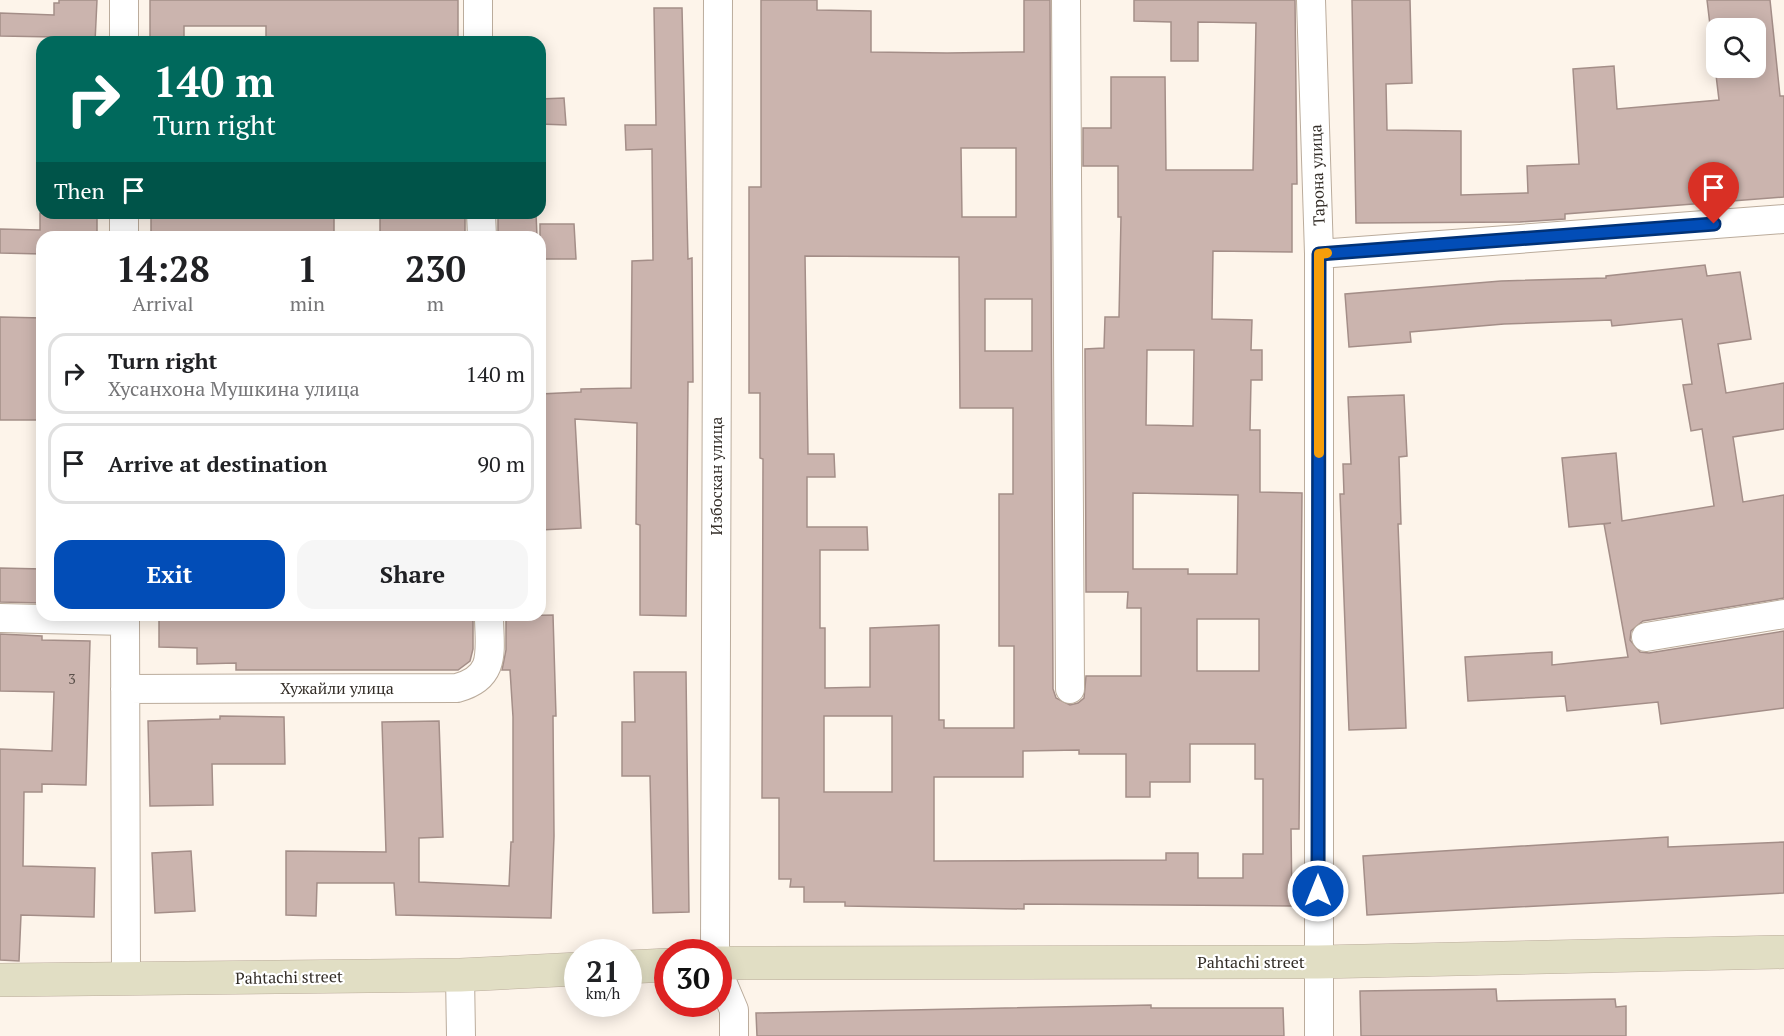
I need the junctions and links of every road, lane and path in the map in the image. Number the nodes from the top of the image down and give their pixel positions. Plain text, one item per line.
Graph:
1 (124, 0) edge
2 (478, 0) edge
3 (718, 0) edge
4 (1066, 0) edge
5 (1311, 0) edge
6 (124, 36) edge
7 (478, 36) edge
8 (1784, 219) edge
9 (1319, 254) junction
10 (1784, 614) edge
11 (0, 618) edge
12 (36, 618) edge
13 (125, 621) edge
14 (489, 621) edge
15 (1646, 637) dead end
16 (125, 689) junction
17 (1070, 689) dead end
18 (715, 939) edge
19 (1784, 952) edge
20 (1318, 962) junction
21 (732, 963) edge
22 (564, 970) edge
23 (460, 975) junction
24 (126, 979) junction
25 (0, 980) edge
26 (732, 1005) edge
27 (461, 1036) edge
28 (734, 1036) edge
29 (1319, 1036) edge

1 - 6 street
2 - 7 street
3 - 18 street, Избоскан улица
4 - 17 street
5 - 9 street, Тарона улица
8 - 9 street
9 - 20 street, Тарона улица
10 - 15 street
11 - 12 street
13 - 16 street
14 - 16 street, Хужайли улица
16 - 24 street
19 - 20 street, Pahtachi street
20 - 21 street, Pahtachi street
20 - 29 street, Тарона улица
22 - 23 street, Pahtachi street
23 - 24 street, Pahtachi street
23 - 27 street
24 - 25 street, Pahtachi street
26 - 28 street

